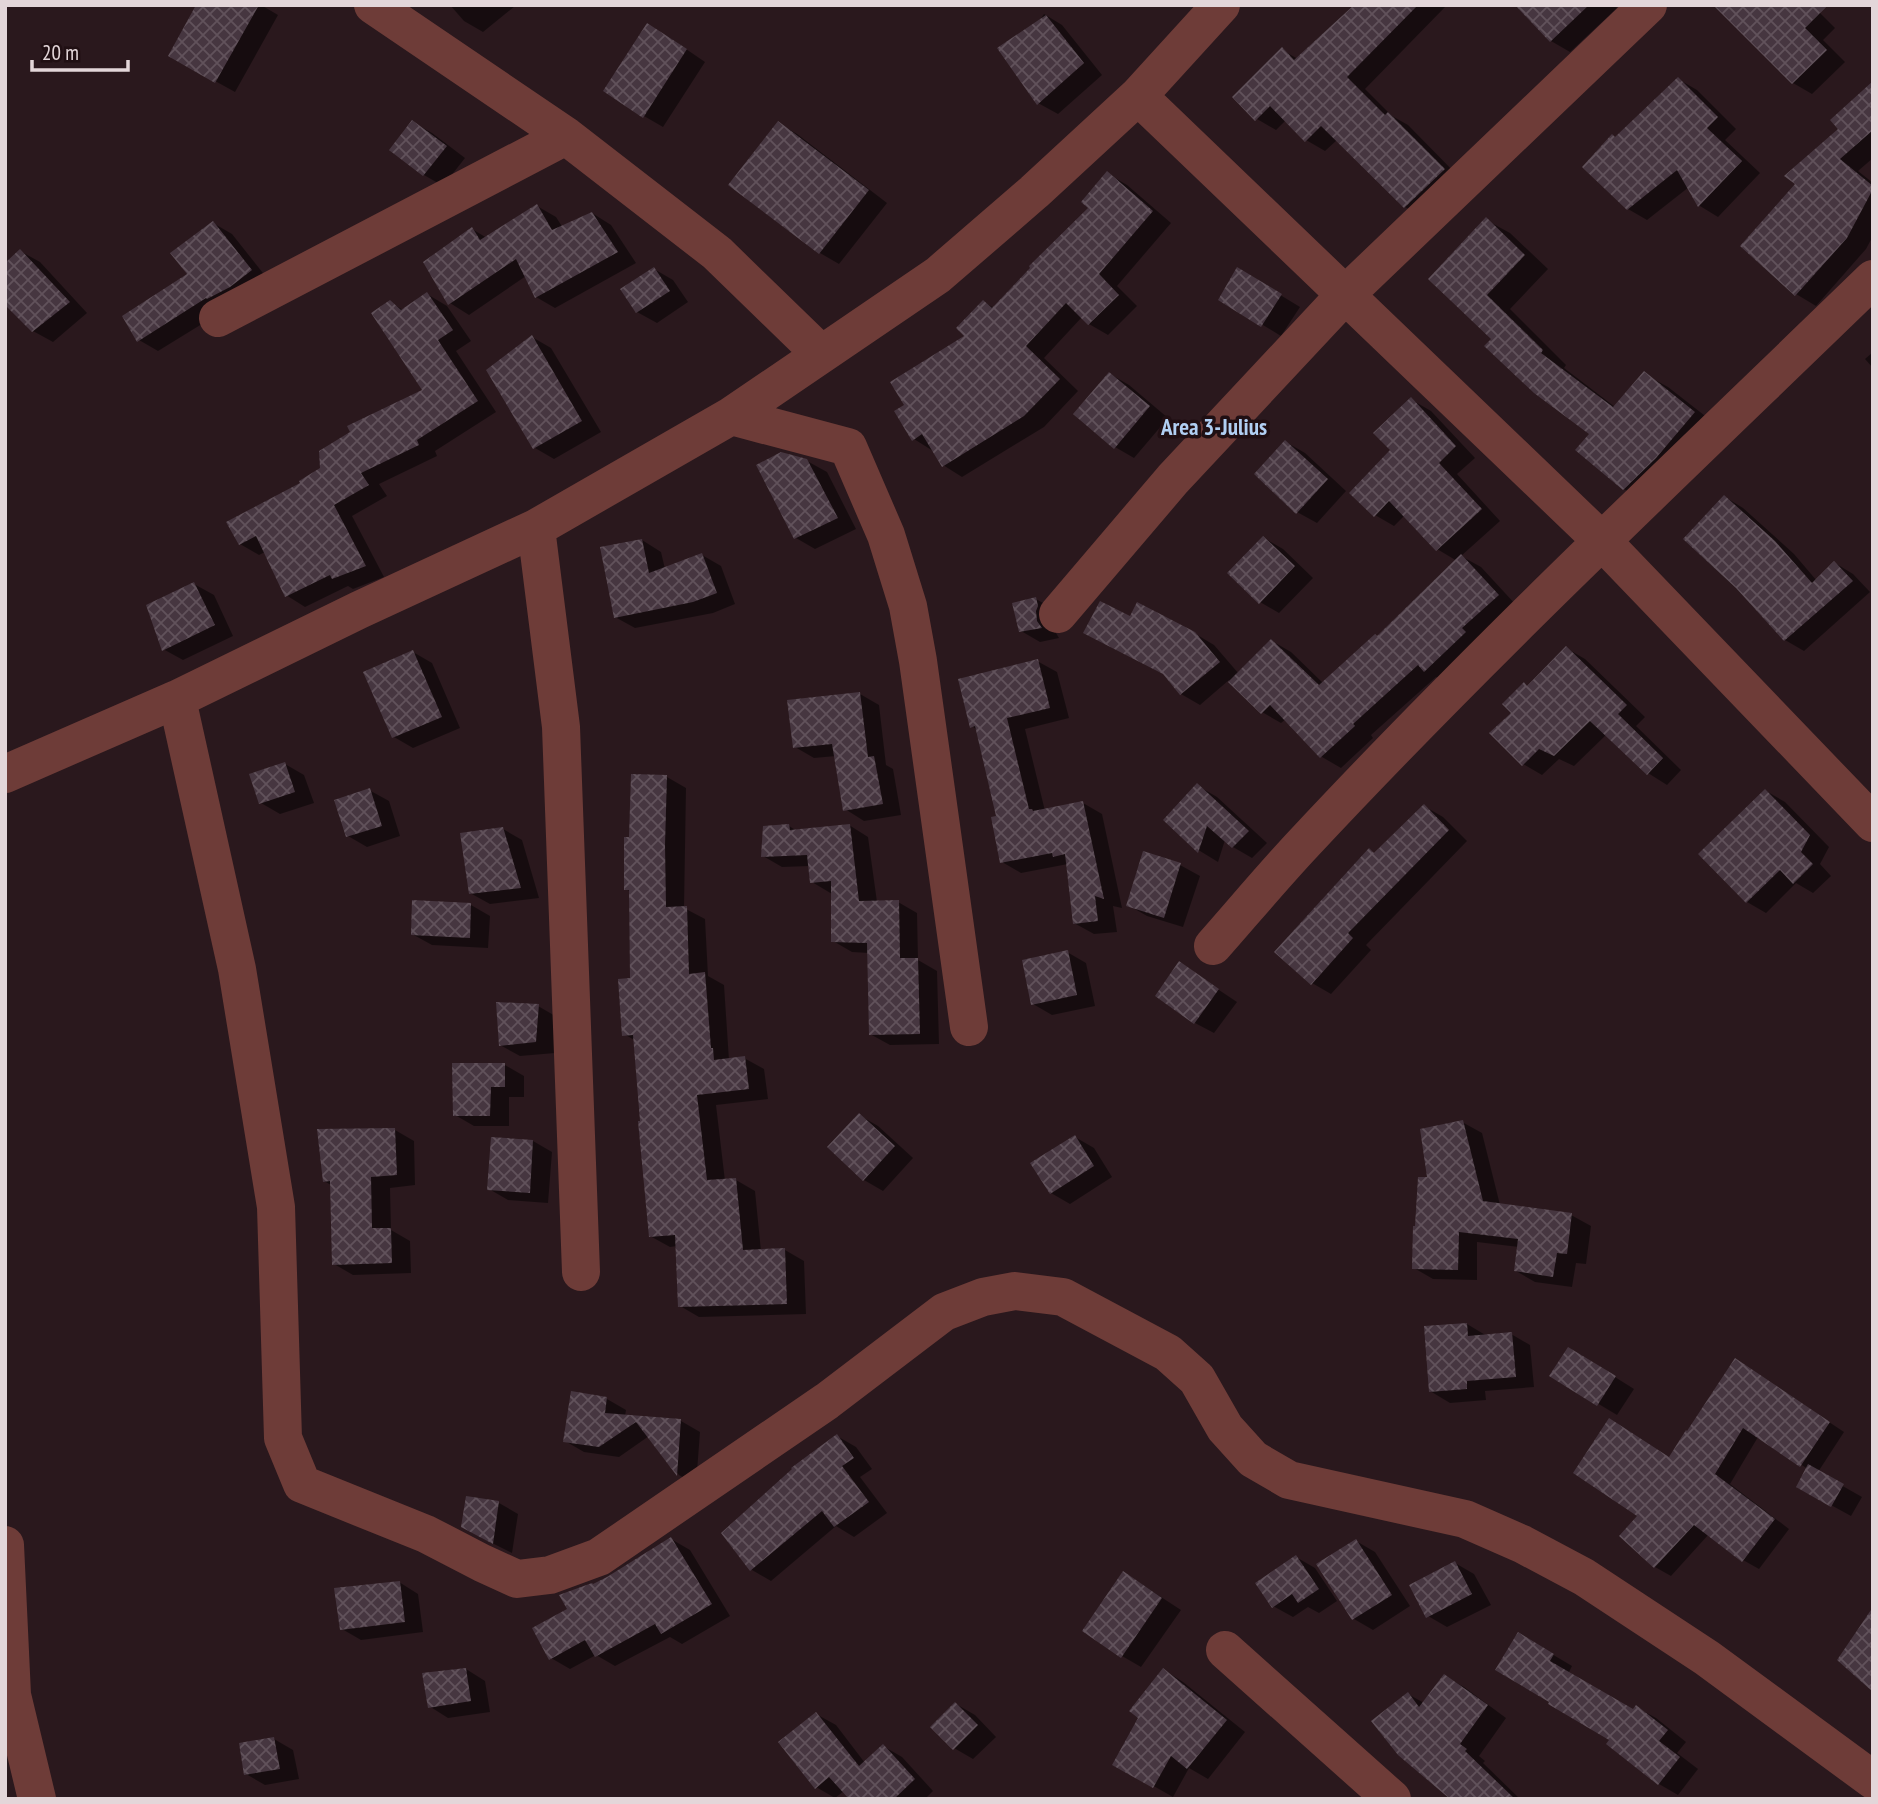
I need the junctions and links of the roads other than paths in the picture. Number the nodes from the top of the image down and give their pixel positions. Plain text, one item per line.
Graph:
1 (373, 5) edge
2 (1221, 5) edge
3 (1648, 5) edge
4 (1138, 96) junction
5 (566, 136) junction
6 (1873, 279) edge
7 (1345, 295) junction
8 (218, 318) dead end
9 (821, 354) junction
10 (731, 416) junction
11 (536, 528) junction
12 (1602, 541) junction
13 (1058, 614) dead end
14 (177, 699) junction
15 (5, 774) edge
16 (1873, 823) edge
17 (1213, 946) dead end
18 (969, 1027) dead end
19 (581, 1272) dead end
20 (5, 1545) edge
21 (1225, 1650) dead end
22 (1873, 1780) edge
23 (37, 1799) edge
24 (1392, 1799) edge

1 - 5 street
2 - 4 street
3 - 7 street
4 - 7 street
4 - 9 street
5 - 8 street
5 - 9 street
6 - 12 street
7 - 12 street
7 - 13 street
9 - 10 street
10 - 11 street
10 - 18 street
11 - 14 street
11 - 19 street
12 - 16 street
12 - 17 street
14 - 15 street
14 - 22 street
20 - 23 street
21 - 24 street

